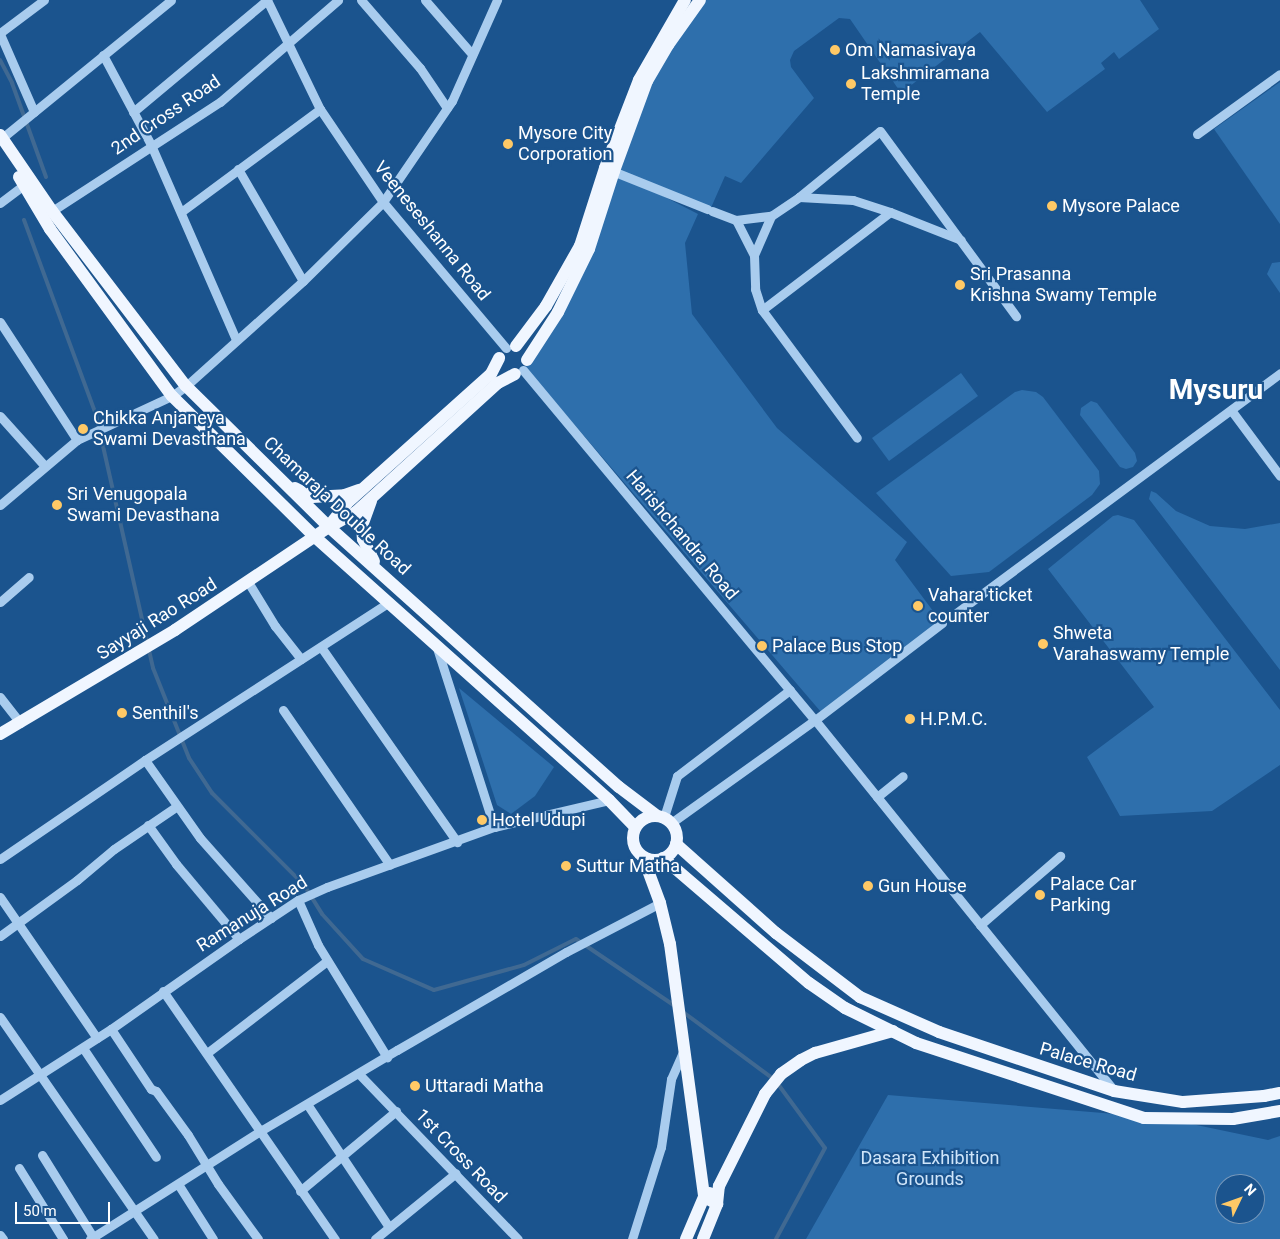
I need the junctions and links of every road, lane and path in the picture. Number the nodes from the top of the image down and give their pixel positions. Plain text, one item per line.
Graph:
1 (44, 0) edge
2 (171, 0) edge
3 (267, 0) edge
4 (338, 0) edge
5 (361, 0) edge
6 (425, 0) edge
7 (496, 0) edge
8 (685, 0) edge
9 (700, 0) edge
10 (0, 33) edge
11 (288, 42) junction
12 (472, 54) junction
13 (103, 55) junction
14 (1280, 74) edge
15 (447, 108) junction
16 (320, 109) junction
17 (34, 112) junction
18 (133, 112) junction
19 (1198, 134) dead end
20 (1, 141) edge
21 (151, 145) junction
22 (238, 170) junction
23 (610, 170) junction
24 (24, 184) junction
25 (799, 197) junction
26 (383, 202) junction
27 (0, 203) edge
28 (52, 211) junction
29 (181, 212) junction
30 (890, 212) junction
31 (771, 216) junction
32 (736, 220) junction
33 (961, 240) junction
34 (754, 254) junction
35 (303, 281) junction
36 (762, 310) junction
37 (1016, 316) dead end
38 (0, 322) edge
39 (236, 340) junction
40 (507, 351) junction
41 (522, 368) junction
42 (1280, 373) edge
43 (186, 386) junction
44 (172, 396) junction
45 (1231, 410) junction
46 (0, 416) edge
47 (858, 438) dead end
48 (77, 440) junction
49 (44, 465) junction
50 (275, 474) junction
51 (1280, 476) edge
52 (369, 492) junction
53 (0, 505) edge
54 (329, 527) junction
55 (316, 537) junction
56 (384, 575) junction
57 (29, 577) dead end
58 (248, 582) junction
59 (0, 602) edge
60 (389, 602) junction
61 (952, 616) dead end
62 (942, 623) dead end
63 (436, 643) junction
64 (321, 646) junction
65 (301, 659) junction
66 (790, 690) junction
67 (0, 697) edge
68 (283, 710) dead end
69 (815, 720) junction
70 (20, 723) junction
71 (0, 734) edge
72 (145, 760) junction
73 (903, 776) dead end
74 (877, 797) junction
75 (609, 800) junction
76 (177, 806) junction
77 (664, 819) junction
78 (148, 826) junction
79 (494, 827) junction
80 (635, 827) junction
81 (457, 842) junction
82 (676, 844) junction
83 (1060, 856) dead end
84 (643, 857) junction
85 (663, 858) junction
86 (0, 859) edge
87 (390, 865) junction
88 (0, 897) edge
89 (298, 900) junction
90 (660, 903) junction
91 (271, 918) junction
92 (19, 922) junction
93 (980, 925) junction
94 (0, 936) edge
95 (239, 939) junction
96 (327, 961) junction
97 (164, 991) junction
98 (0, 1017) edge
99 (111, 1029) junction
100 (893, 1031) junction
101 (97, 1038) junction
102 (83, 1048) junction
103 (207, 1052) junction
104 (683, 1052) junction
105 (387, 1057) junction
106 (40, 1073) junction
107 (359, 1074) junction
108 (1114, 1091) junction
109 (1280, 1093) edge
110 (0, 1100) edge
111 (307, 1104) junction
112 (396, 1111) junction
113 (1280, 1111) edge
114 (262, 1130) junction
115 (42, 1155) dead end
116 (156, 1157) dead end
117 (342, 1157) junction
118 (208, 1166) junction
119 (19, 1168) dead end
120 (456, 1173) junction
121 (178, 1184) junction
122 (719, 1186) junction
123 (300, 1191) junction
124 (704, 1197) junction
125 (717, 1204) junction
126 (133, 1211) junction
127 (389, 1228) junction
128 (0, 1235) edge
129 (91, 1238) edge
130 (3, 1239) edge
131 (64, 1239) edge
132 (154, 1239) edge
133 (213, 1239) edge
134 (258, 1239) edge
135 (335, 1239) edge
136 (375, 1239) edge
137 (518, 1239) edge
138 (632, 1239) edge
139 (686, 1239) edge
140 (703, 1239) edge

1 - 10 street
2 - 13 street
3 - 11 street, Veeneseshanna Road
3 - 18 street
4 - 11 street, 2nd Cross Road
5 - 15 street
6 - 12 street
7 - 12 street
8 - 23 main road, Sayyaji Rao Road
9 - 23 main road, Sayyaji Rao Road
10 - 17 street
11 - 16 street, Veeneseshanna Road
11 - 21 street, 2nd Cross Road
12 - 15 street
13 - 17 street
13 - 18 street
14 - 19 street
15 - 26 street
16 - 22 street
16 - 26 street, Veeneseshanna Road
17 - 20 street
18 - 21 street
20 - 24 main road, Chamaraja Double Road
20 - 28 main road, Chamaraja Double Road
21 - 28 street, 2nd Cross Road
21 - 29 street
22 - 29 street
22 - 35 street
23 - 32 street
23 - 40 main road, Sayyaji Rao Road
23 - 41 main road, Sayyaji Rao Road
24 - 27 street
24 - 44 main road, Chamaraja Double Road
25 - 30 street
25 - 31 street
25 - 33 street
26 - 35 street
26 - 40 street, Veeneseshanna Road
28 - 43 main road, Chamaraja Double Road
29 - 39 street
30 - 33 street
30 - 36 street
31 - 32 street
31 - 34 street
32 - 34 street
33 - 37 street
34 - 36 street
35 - 39 street
36 - 47 street
38 - 48 street
39 - 43 street
40 - 41 main road
40 - 41 main road
40 - 52 main road, Sayyaji Rao Road
41 - 52 main road, Sayyaji Rao Road
41 - 66 street, Harishchandra Road
42 - 45 street
43 - 44 street
43 - 50 main road, Chamaraja Double Road
44 - 48 street
44 - 55 main road, Chamaraja Double Road
45 - 51 street
45 - 61 street
46 - 49 street
48 - 49 street
49 - 53 street
50 - 52 main road
50 - 54 main road, Chamaraja Double Road
52 - 54 main road, Sayyaji Rao Road
52 - 56 main road
54 - 55 main road, Sayyaji Rao Road
54 - 56 main road, Chamaraja Double Road
55 - 58 main road, Sayyaji Rao Road
55 - 60 main road, Chamaraja Double Road
56 - 77 main road, Chamaraja Double Road
57 - 59 street
58 - 65 street
58 - 70 main road, Sayyaji Rao Road
60 - 63 main road, Chamaraja Double Road
60 - 64 street
62 - 69 street
63 - 75 main road, Chamaraja Double Road
63 - 79 street
64 - 65 street
64 - 81 street
65 - 72 street
66 - 69 street, Harishchandra Road
66 - 77 street
67 - 70 street
68 - 87 street
69 - 74 street, Harishchandra Road
69 - 77 street
70 - 71 main road, Sayyaji Rao Road
72 - 76 street
72 - 86 street
73 - 74 street
74 - 93 street, Harishchandra Road
75 - 79 street, Ramanuja Road
75 - 80 main road, Chamaraja Double Road
76 - 78 street
76 - 91 street
77 - 80 main road
77 - 82 main road
78 - 92 street
78 - 95 street
79 - 81 street, Ramanuja Road
80 - 84 main road
81 - 87 street, Ramanuja Road
82 - 85 main road
82 - 108 main road, Palace Road
83 - 93 street
84 - 85 main road
84 - 90 main road
85 - 100 main road
87 - 89 street, Ramanuja Road
88 - 92 street
89 - 91 street, Ramanuja Road
89 - 96 street
90 - 104 main road
90 - 105 street
91 - 95 street, Ramanuja Road
92 - 94 street
92 - 101 street
93 - 108 street, Harishchandra Road
95 - 97 street, Ramanuja Road
96 - 103 street
96 - 105 street
97 - 99 street, Ramanuja Road
97 - 103 street
98 - 106 street
99 - 101 street, Ramanuja Road
99 - 118 street
100 - 113 main road
100 - 122 main road
101 - 102 street, Ramanuja Road
102 - 106 street, Ramanuja Road
102 - 116 street
103 - 114 street
104 - 124 main road
104 - 138 street
105 - 107 street
106 - 110 street, Ramanuja Road
106 - 126 street
107 - 111 street
107 - 112 street, 1st Cross Road
108 - 109 main road, Palace Road
111 - 114 street
111 - 117 street
112 - 117 street
112 - 120 street, 1st Cross Road
114 - 118 street
114 - 123 street
115 - 129 street
117 - 123 street
117 - 127 street
118 - 121 street
118 - 134 street
119 - 131 street
120 - 127 street
120 - 137 street, 1st Cross Road
121 - 126 street
121 - 133 street
122 - 124 main road
122 - 125 main road
123 - 135 street
124 - 125 main road
124 - 139 main road
125 - 140 main road
126 - 129 street
126 - 132 street
127 - 136 street
128 - 130 street

